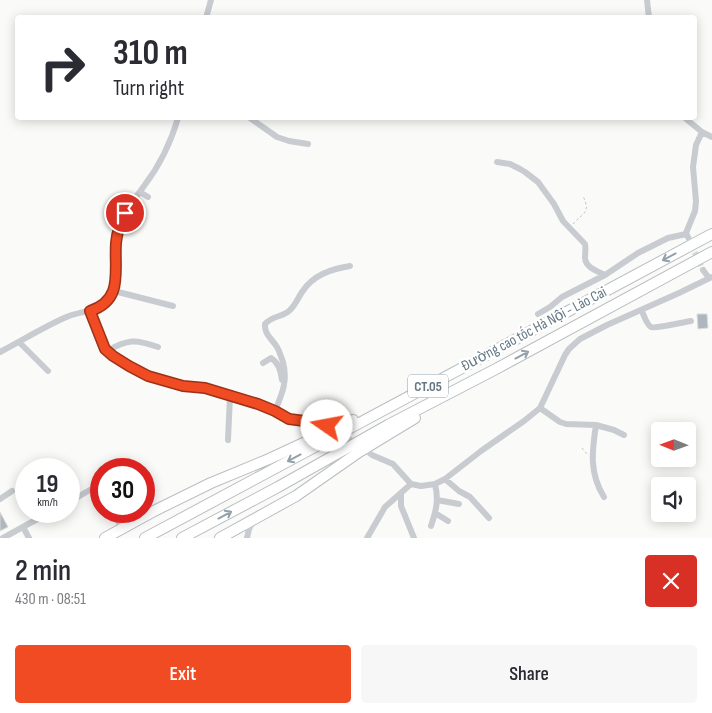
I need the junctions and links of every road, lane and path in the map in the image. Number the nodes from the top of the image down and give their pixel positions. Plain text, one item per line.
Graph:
1 (646, 0) edge
2 (209, 1) edge
3 (207, 15) edge
4 (648, 15) edge
5 (177, 120) edge
6 (253, 120) edge
7 (687, 120) edge
8 (702, 132) junction
9 (712, 137) edge
10 (308, 144) dead end
11 (497, 162) dead end
12 (140, 192) junction
13 (583, 196) dead end
14 (148, 197) dead end
15 (570, 229) junction
16 (712, 234) edge
17 (712, 252) edge
18 (350, 266) dead end
19 (703, 270) tunnel mouth
20 (605, 274) junction
21 (711, 277) edge
22 (114, 291) junction
23 (173, 306) dead end
24 (641, 310) junction
25 (90, 311) junction
26 (538, 314) dead end
27 (690, 321) dead end
28 (19, 342) junction
29 (158, 346) dead end
30 (107, 351) junction
31 (0, 352) edge
32 (263, 363) dead end
33 (494, 370) junction
34 (48, 371) dead end
35 (284, 386) junction
36 (416, 392) junction
37 (230, 396) junction
38 (540, 408) junction
39 (275, 411) junction
40 (596, 425) junction
41 (327, 426) dead end
42 (624, 435) dead end
43 (228, 440) dead end
44 (367, 451) dead end
45 (445, 479) junction
46 (411, 484) junction
47 (435, 484) junction
48 (12, 491) dead end
49 (401, 493) junction
50 (604, 497) dead end
51 (0, 499) edge
52 (437, 500) junction
53 (459, 504) dead end
54 (155, 507) edge
55 (435, 513) junction
56 (489, 518) dead end
57 (254, 520) junction
58 (448, 521) dead end
59 (30, 523) edge
60 (119, 523) edge
61 (130, 523) edge
62 (431, 526) dead end
63 (23, 527) junction
64 (122, 528) junction
65 (3, 538) edge
66 (29, 538) edge
67 (105, 538) edge
68 (145, 538) edge
69 (182, 538) edge
70 (220, 538) edge
71 (247, 538) edge
72 (367, 538) edge
73 (414, 538) edge

1 - 4 street
2 - 3 street
5 - 12 street
6 - 10 street
7 - 8 street
8 - 9 street
8 - 20 street
11 - 15 street
12 - 14 street
12 - 22 street
13 - 15 path
15 - 20 street
16 -> 36 highway, Đường cao tốc Hà Nội - Lào Cai / CT.05
33 -> 17 highway, Đường cao tốc Hà Nội - Lào Cai / CT.05
18 - 35 street
19 - 21 street
20 - 26 street
21 - 24 street
22 - 23 street
22 - 25 street
24 - 27 street
24 - 38 street
25 - 28 street
25 - 30 street
28 - 31 street
28 - 34 street
29 - 30 street
30 - 37 street
32 - 35 street
33 - 57 highway
69 -> 33 highway, Đường cao tốc Hà Nội - Lào Cai / CT.05
35 - 39 street
36 - 54 highway
36 -> 68 highway, Đường cao tốc Hà Nội - Lào Cai / CT.05
37 - 39 street
37 - 43 street
38 - 40 street
38 - 45 street
39 - 41 street
40 - 42 street
40 - 50 street
44 - 46 street
45 - 47 street
45 - 56 street
46 - 47 street
46 - 49 street
47 - 52 street
48 - 51 street
49 - 72 street
49 - 73 street
52 - 53 street
52 - 55 street
55 - 58 street
55 - 62 street
57 - 70 highway
57 - 71 street
59 - 63 street
60 - 64 street
61 - 64 highway
63 - 65 street
63 - 66 street
64 - 67 highway

